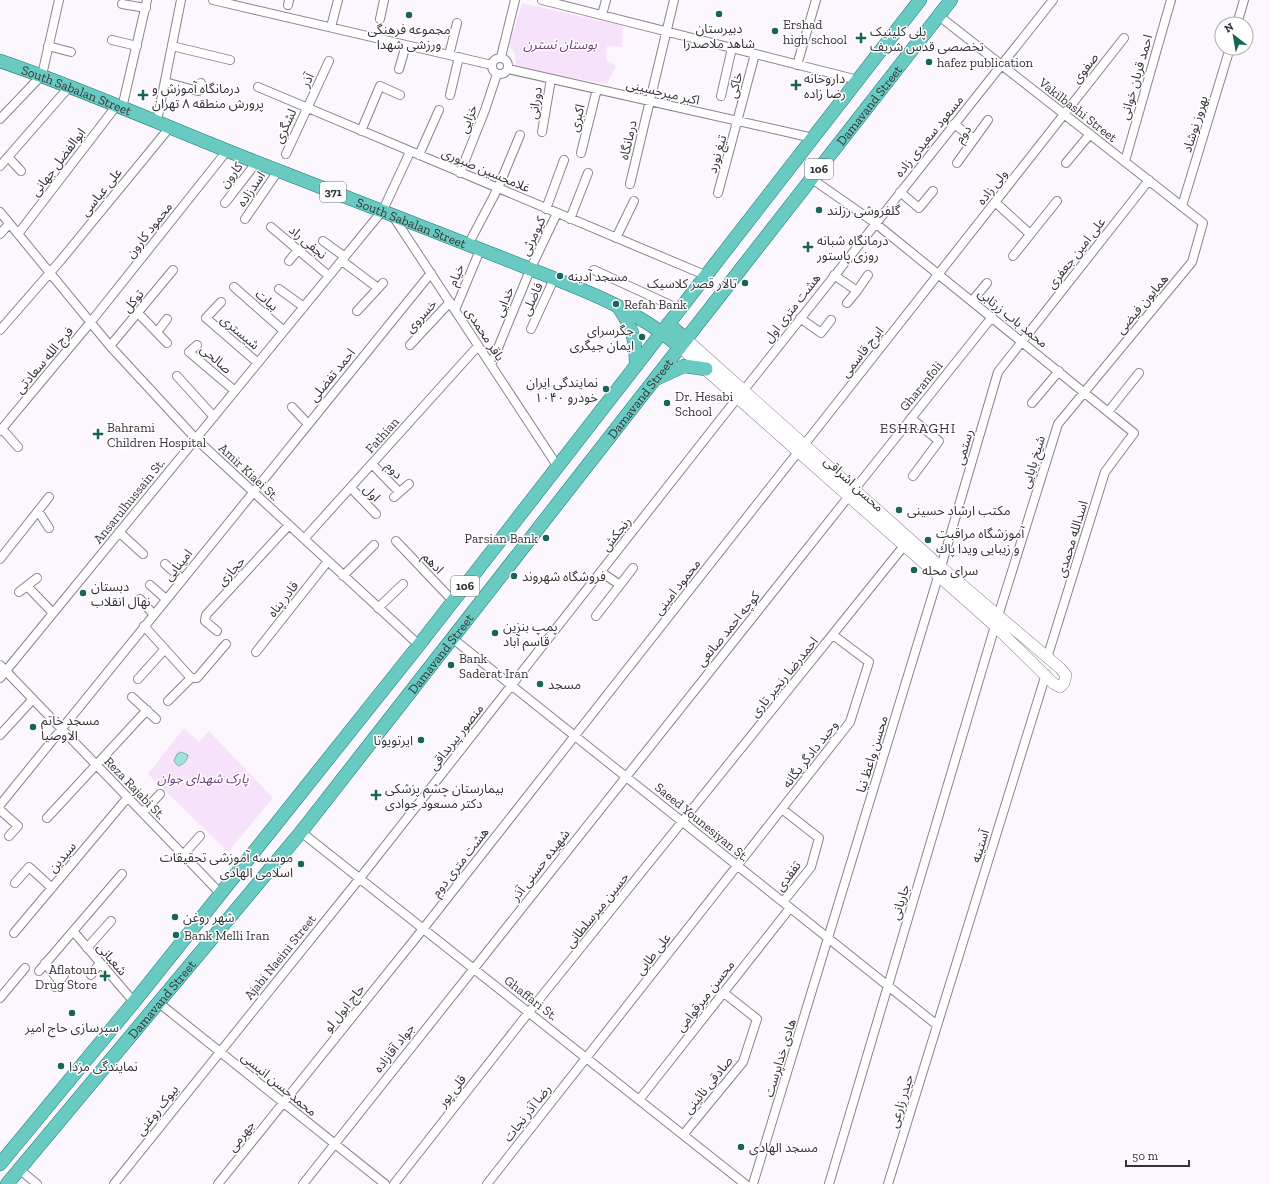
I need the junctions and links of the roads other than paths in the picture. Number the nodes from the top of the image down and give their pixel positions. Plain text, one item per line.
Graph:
1 (59, 0) edge
2 (181, 0) edge
3 (213, 0) edge
4 (338, 0) edge
5 (384, 0) edge
6 (515, 0) edge
7 (542, 0) edge
8 (606, 0) edge
9 (674, 0) edge
10 (816, 0) edge
11 (920, 0) edge
12 (951, 0) edge
13 (1053, 0) edge
14 (1171, 0) edge
15 (1244, 0) edge
16 (229, 2) edge
17 (122, 4) dead end
18 (147, 4) edge
19 (602, 15) junction
20 (939, 16) junction
21 (1239, 16) edge
22 (380, 18) dead end
23 (457, 24) dead end
24 (331, 27) junction
25 (666, 32) junction
26 (1124, 38) dead end
27 (112, 40) dead end
28 (406, 45) junction
29 (48, 46) junction
30 (137, 46) junction
31 (172, 46) junction
32 (732, 48) junction
33 (71, 52) dead end
34 (755, 54) junction
35 (449, 55) junction
36 (1228, 56) edge
37 (501, 57) junction
38 (459, 58) junction
39 (230, 60) dead end
40 (0, 61) edge
41 (329, 61) dead end
42 (492, 64) junction
43 (797, 64) junction
44 (1002, 65) junction
45 (399, 69) dead end
46 (508, 69) junction
47 (497, 74) junction
48 (42, 75) junction
49 (551, 79) junction
50 (858, 80) junction
51 (165, 82) junction
52 (201, 83) dead end
53 (69, 87) junction
54 (258, 88) dead end
55 (597, 89) junction
56 (400, 95) dead end
57 (450, 95) dead end
58 (721, 96) dead end
59 (650, 101) junction
60 (120, 106) junction
61 (307, 108) junction
62 (439, 110) dead end
63 (1064, 114) junction
64 (0, 119) edge
65 (988, 120) dead end
66 (157, 121) junction
67 (738, 121) junction
68 (954, 124) junction
69 (170, 127) junction
70 (360, 131) junction
71 (542, 132) dead end
72 (1090, 134) junction
73 (520, 135) dead end
74 (813, 138) junction
75 (974, 139) junction
76 (226, 152) junction
77 (410, 152) junction
78 (581, 153) dead end
79 (286, 154) dead end
80 (419, 155) junction
81 (8, 157) junction
82 (564, 160) dead end
83 (1125, 161) junction
84 (256, 163) junction
85 (957, 163) dead end
86 (1066, 163) dead end
87 (0, 166) edge
88 (21, 171) dead end
89 (278, 171) junction
90 (460, 172) junction
91 (588, 173) dead end
92 (812, 179) junction
93 (1149, 180) junction
94 (630, 184) dead end
95 (498, 188) junction
96 (933, 191) dead end
97 (900, 192) junction
98 (718, 193) dead end
99 (1057, 200) dead end
100 (634, 201) dead end
101 (994, 202) junction
102 (225, 203) dead end
103 (1182, 206) junction
104 (546, 209) junction
105 (0, 212) edge
106 (388, 212) junction
107 (557, 213) junction
108 (570, 219) junction
109 (245, 220) dead end
110 (875, 223) junction
111 (1203, 223) joint
112 (9, 224) junction
113 (271, 227) dead end
114 (0, 234) edge
115 (18, 234) junction
116 (1030, 234) junction
117 (616, 238) junction
118 (324, 241) dead end
119 (474, 247) junction
120 (298, 250) junction
121 (1013, 256) dead end
122 (343, 259) junction
123 (289, 261) dead end
124 (173, 270) dead end
125 (530, 270) junction
126 (594, 270) dead end
127 (50, 273) junction
128 (431, 273) junction
129 (938, 274) junction
130 (705, 275) junction
131 (834, 275) junction
132 (868, 275) dead end
133 (329, 276) junction
134 (554, 279) junction
135 (987, 283) dead end
136 (234, 286) dead end
137 (279, 289) dead end
138 (856, 291) junction
139 (972, 301) junction
140 (221, 302) dead end
141 (450, 302) junction
142 (847, 303) dead end
143 (616, 304) junction
144 (304, 307) junction
145 (679, 309) junction
146 (455, 310) junction
147 (357, 311) dead end
148 (138, 313) junction
149 (992, 316) junction
150 (800, 318) junction
151 (167, 319) dead end
152 (830, 320) dead end
153 (90, 323) junction
154 (665, 328) junction
155 (531, 329) dead end
156 (0, 330) edge
157 (284, 331) junction
158 (157, 332) junction
159 (1023, 341) junction
160 (167, 343) dead end
161 (683, 343) junction
162 (197, 344) dead end
163 (410, 345) dead end
164 (110, 346) junction
165 (478, 346) junction
166 (258, 363) junction
167 (491, 365) junction
168 (636, 366) junction
169 (706, 369) junction
170 (1059, 371) junction
171 (1139, 373) dead end
172 (177, 376) dead end
173 (654, 380) junction
174 (235, 391) junction
175 (1085, 392) junction
176 (741, 393) junction
177 (1032, 403) dead end
178 (292, 407) dead end
179 (1108, 412) junction
180 (214, 417) junction
181 (911, 418) junction
182 (308, 424) junction
183 (1, 430) edge
184 (1134, 433) joint
185 (196, 439) junction
186 (18, 447) dead end
187 (801, 449) junction
188 (372, 464) junction
189 (558, 467) junction
190 (913, 476) dead end
191 (408, 484) dead end
192 (351, 488) junction
193 (253, 492) junction
194 (852, 493) junction
195 (49, 497) dead end
196 (38, 512) junction
197 (376, 514) dead end
198 (289, 525) junction
199 (49, 528) dead end
200 (119, 532) junction
201 (304, 539) junction
202 (396, 541) dead end
203 (374, 545) dead end
204 (903, 547) junction
205 (143, 554) dead end
206 (0, 559) edge
207 (328, 561) junction
208 (165, 564) dead end
209 (633, 568) dead end
210 (601, 572) junction
211 (940, 572) junction
212 (344, 576) junction
213 (37, 578) dead end
214 (182, 579) junction
215 (402, 584) dead end
216 (150, 585) dead end
217 (620, 585) junction
218 (27, 586) junction
219 (20, 592) dead end
220 (140, 599) dead end
221 (166, 599) junction
222 (453, 601) junction
223 (378, 608) junction
224 (53, 613) junction
225 (153, 614) junction
226 (596, 616) dead end
227 (996, 621) junction
228 (144, 626) junction
229 (218, 632) dead end
230 (833, 635) junction
231 (452, 638) junction
232 (226, 644) dead end
233 (419, 645) junction
234 (165, 649) junction
235 (256, 652) dead end
236 (1048, 658) junction
237 (3, 668) edge
238 (1046, 674) junction
239 (0, 678) edge
240 (191, 678) junction
241 (138, 679) dead end
242 (512, 686) junction
243 (132, 697) dead end
244 (33, 699) junction
245 (168, 701) dead end
246 (147, 710) junction
247 (156, 719) dead end
248 (61, 728) junction
249 (0, 735) edge
250 (575, 736) junction
251 (96, 765) junction
252 (626, 776) junction
253 (160, 794) dead end
254 (128, 797) junction
255 (0, 805) edge
256 (782, 809) junction
257 (0, 810) edge
258 (142, 812) junction
259 (47, 818) dead end
260 (683, 822) junction
261 (301, 832) junction
262 (9, 836) dead end
263 (200, 836) dead end
264 (183, 855) junction
265 (738, 866) junction
266 (122, 874) dead end
267 (360, 878) junction
268 (15, 883) dead end
269 (52, 888) junction
270 (220, 893) junction
271 (783, 902) junction
272 (790, 908) junction
273 (111, 921) dead end
274 (423, 928) junction
275 (72, 931) junction
276 (14, 933) dead end
277 (829, 938) junction
278 (88, 948) junction
279 (45, 963) junction
280 (100, 963) junction
281 (25, 968) dead end
282 (474, 968) junction
283 (39, 970) dead end
284 (91, 975) dead end
285 (59, 981) dead end
286 (888, 986) junction
287 (724, 993) junction
288 (0, 998) edge
289 (134, 1002) junction
290 (159, 1003) junction
291 (529, 1012) junction
292 (937, 1025) junction
293 (219, 1051) junction
294 (586, 1058) junction
295 (639, 1100) junction
296 (283, 1102) junction
297 (683, 1135) junction
298 (334, 1144) junction
299 (0, 1164) edge
300 (19, 1169) junction
301 (7, 1184) edge
302 (37, 1184) edge
303 (114, 1184) edge
304 (218, 1184) edge
305 (303, 1184) edge
306 (385, 1184) edge
307 (394, 1184) edge
308 (487, 1184) edge
309 (745, 1184) edge
310 (753, 1184) edge
311 (829, 1184) edge
312 (888, 1184) edge

1 - 29 street
2 - 31 street
3 - 16 street
4 - 24 street
5 - 22 street
6 - 37 street
7 - 19 street
8 - 19 street
9 - 25 street, درمانگاه
10 - 43 street
11 - 50 main road, Damavand Street / 106
12 - 20 main road, Damavand Street / 106
13 - 44 street, مسعود سعیدی زاده
14 - 83 street, احمد قربان خوانی
15 - 21 street
16 - 24 street
17 - 18 street
18 - 30 street
19 - 25 street
20 - 44 street, Vakilbashi Street
20 - 92 main road, Damavand Street / 106
23 - 35 street
24 - 28 street
25 - 32 street
25 - 59 street, درمانگاه
26 - 63 street, صفوی
27 - 30 street
28 - 35 street
28 - 45 street
29 - 33 street
29 - 48 street
30 - 60 street
31 - 39 street
31 - 51 street
32 - 34 street
32 - 58 street
34 - 43 street
34 - 67 street, خاکی
35 - 38 street
36 - 103 street, بهروز نوشاد
37 - 42 street
37 - 46 street
38 - 42 street
38 - 57 street
40 - 48 main road, South Sabalan Street / 371
41 - 61 street, آذر
42 - 47 street
43 - 50 street
44 - 63 street, Vakilbashi Street
44 - 68 street, مسعود سعیدی زاده
46 - 47 street
46 - 49 street, اکبر میرحسینی
47 - 90 street, خزایی
48 - 53 main road, South Sabalan Street / 371
48 - 64 street
49 - 55 street, اکبر میرحسینی
49 - 71 street, دورانی
50 - 74 main road, Damavand Street / 106
51 - 52 street
51 - 66 street
53 - 60 main road, South Sabalan Street / 371
53 - 81 street
54 - 61 street, غلامحسین صبوری
55 - 59 street, اکبر میرحسینی
55 - 78 street, اکبری
56 - 70 street
59 - 67 street, اکبر میرحسینی
59 - 94 street, درمانگاه
60 - 66 main road, South Sabalan Street / 371
60 - 115 street, ابوالفضل جهانی
61 - 70 street, غلامحسین صبوری
61 - 79 street, لشگری
62 - 80 street
63 - 72 street, Vakilbashi Street
63 - 101 street, ولی زاده
65 - 75 street, دوم
66 - 69 main road, South Sabalan Street / 371
67 - 74 street, اکبر میرحسینی
67 - 98 street, تیغ نورد
68 - 75 street
68 - 97 street, مسعود سعیدی زاده
69 - 76 main road, South Sabalan Street / 371
69 - 127 street, علی عباسی
70 - 77 street, غلامحسین صبوری
72 - 83 street, Vakilbashi Street
72 - 86 street
73 - 95 street, خیام
74 - 130 main road, Damavand Street / 106
75 - 85 street, دوم
76 - 84 main road, South Sabalan Street / 371
76 - 153 street, محمود کارون
77 - 80 street, غلامحسین صبوری
77 - 106 street, Ansarulhussain St.
80 - 90 street, غلامحسین صبوری
81 - 87 street
81 - 88 street
82 - 104 street
83 - 93 street, Vakilbashi Street
84 - 89 main road, South Sabalan Street / 371
84 - 102 street, کارون
89 - 106 main road, South Sabalan Street / 371
89 - 109 street, اسدزاده
90 - 95 street, غلامحسین صبوری
91 - 108 street
92 - 110 street, محمد باب زرتابی
92 - 161 main road, Damavand Street / 106
93 - 103 street, Vakilbashi Street
93 - 159 street, علی امین جعفری
95 - 104 street, غلامحسین صبوری
95 - 119 street, خیام
96 - 97 street
97 - 110 street, مسعود سعیدی زاده
99 - 116 street
100 - 117 street
101 - 116 street
101 - 129 street, ولی زاده
103 - 111 street, Vakilbashi Street
104 - 107 street, غلامحسین صبوری
105 - 112 street, Amir Kiaei St.
106 - 119 main road, South Sabalan Street / 371
106 - 122 street, Ansarulhussain St.
106 - 128 street, باقر محمدی
107 - 108 street, غلامحسین صبوری
107 - 125 street, کیومرثی
108 - 117 street, غلامحسین صبوری
110 - 129 street, محمد باب زرتابی
110 - 131 street, هشت متری اول
111 - 175 street, همایون فیضی
112 - 114 street
112 - 115 street, Amir Kiaei St.
113 - 120 street, نجفی راد
115 - 127 street, Amir Kiaei St.
116 - 121 street
117 - 130 street, غلامحسین صبوری
118 - 122 street
119 - 125 main road, South Sabalan Street / 371
119 - 146 street, خیام
120 - 123 street
120 - 133 street, نجفی راد
122 - 133 street, Ansarulhussain St.
122 - 147 street
124 - 148 street, توکل
125 - 134 main road, South Sabalan Street / 371
125 - 167 street, خدایی
126 - 145 street
127 - 153 street, Amir Kiaei St.
127 - 156 street, علی عباسی
128 - 141 street, باقر محمدی
128 - 182 street, احمد تفضلی
129 - 139 street, محمد باب زرتابی
129 - 187 street, ایرج قاسمی
130 - 145 main road, Damavand Street / 106
131 - 138 street
131 - 150 street, هشت متری اول
132 - 138 street
133 - 144 street, Ansarulhussain St.
134 - 143 main road, South Sabalan Street / 371
134 - 155 street, فاضلی
135 - 139 street
136 - 157 street, بیات
137 - 144 street
138 - 142 street
139 - 149 street, محمد باب زرتابی
140 - 166 street, شیستری
141 - 146 street, باقر محمدی
141 - 163 street, خسروی
143 - 154 main road, South Sabalan Street / 371
143 - 168 main road
144 - 157 street, Ansarulhussain St.
145 - 154 main road, Damavand Street / 106
146 - 165 street, باقر محمدی
148 - 158 street
148 - 164 street, توکل
149 - 159 street, محمد باب زرتابی
149 - 181 street, Gharanfoli
150 - 152 street
150 - 176 street, هشت متری اول
151 - 158 street
153 - 164 street, Amir Kiaei St.
153 - 183 street, فرج الله سعادتی
154 - 161 main road, South Sabalan Street
154 - 168 main road, Damavand Street / 106
157 - 166 street, Ansarulhussain St.
158 - 160 street
159 - 170 street, محمد باب زرتابی
159 - 211 street, رستمی
161 - 169 main road, محسن اشراقی
161 - 173 main road, Damavand Street / 106
161 - 176 main road, محسن اشراقی
162 - 174 street, صالحی
164 - 185 street, Amir Kiaei St.
165 - 167 street, باقر محمدی
165 - 188 street, Fathian
166 - 174 street, Ansarulhussain St.
167 - 189 street, باقر محمدی
168 - 189 main road, Damavand Street / 106
169 - 173 main road
169 - 176 main road, محسن اشراقی
170 - 175 street, محمد باب زرتابی
170 - 177 street
171 - 179 street
172 - 180 street
173 - 231 main road, Damavand Street / 106
174 - 180 street, Ansarulhussain St.
175 - 179 street, محمد باب زرتابی
175 - 227 street, شیخ بابایی
176 - 187 main road, محسن اشراقی
176 - 210 street, رنجکش
178 - 182 street
179 - 184 street, محمد باب زرتابی
180 - 185 street, Ansarulhussain St.
181 - 190 street
181 - 194 street, Gharanfoli
182 - 193 street, احمد تفضلی
183 - 186 street
184 - 236 street, اسدالله محمدی
185 - 193 street, Amir Kiaei St.
185 - 200 street, Ansarulhussain St.
187 - 194 main road, محسن اشراقی
187 - 250 street, محمود امینی
188 - 191 street, دوم
188 - 192 street, Fathian
189 - 222 main road, Damavand Street / 106
192 - 197 street, اول
192 - 201 street, Fathian
193 - 198 street, Amir Kiaei St.
193 - 214 street, امینایی
194 - 204 main road, محسن اشراقی
194 - 211 main road, محسن اشراقی
194 - 252 street, کوچه احمد صانعی
195 - 196 street
196 - 199 street
196 - 206 street
198 - 201 street, Amir Kiaei St.
198 - 229 street, حجازی
200 - 205 street
200 - 224 street, Ansarulhussain St.
201 - 207 street, Amir Kiaei St.
202 - 222 street, ادهم
203 - 212 street
204 - 211 main road, محسن اشراقی
204 - 230 street, احمدرضا رنجبر تاری
207 - 212 street, Amir Kiaei St.
207 - 235 street, قادر پناه
208 - 214 street
209 - 217 street
210 - 217 street
210 - 242 street, رنجکش
211 - 227 main road, محسن اشراقی
211 - 277 street, محسن واعظ نیا
212 - 223 street, Amir Kiaei St.
213 - 218 street
214 - 221 street, امینایی
215 - 223 street
216 - 221 street
217 - 226 street
218 - 219 street
218 - 224 street
220 - 225 street
221 - 225 street, امینایی
222 - 233 main road, Damavand Street / 106
223 - 233 street, Amir Kiaei St.
224 - 237 street, Ansarulhussain St.
225 - 228 street, امینایی
227 - 236 main road, محسن اشراقی
227 - 238 main road, محسن اشراقی
227 - 286 street, جاریانی
228 - 234 street
228 - 248 street, امینایی
230 - 256 street, وحید دادگر یگانه
230 - 260 street, احمدرضا رنجبر تاری
231 - 242 street, Saeed Younesiyan St.
231 - 261 main road, Damavand Street / 106
232 - 240 street
233 - 270 main road, Damavand Street / 106
234 - 240 street
234 - 241 street
236 - 238 main road, محسن اشراقی
237 - 239 street, Ansarulhussain St.
237 - 244 street, Reza Rajabi St.
238 - 292 street, آستینه
240 - 245 street
242 - 250 street, Saeed Younesiyan St.
242 - 267 street, منصور پیربداقی
243 - 246 street
244 - 248 street, Reza Rajabi St.
244 - 249 street
246 - 247 street
246 - 251 street
248 - 251 street, Reza Rajabi St.
248 - 255 street, امینایی
250 - 252 street, Saeed Younesiyan St.
250 - 274 street, هشت متری دوم
251 - 254 street, Reza Rajabi St.
251 - 259 street
252 - 260 street, Saeed Younesiyan St.
252 - 282 street, شهیده حسنی آذر
253 - 258 street
254 - 258 street, Reza Rajabi St.
254 - 269 street, سیدین
256 - 265 street, وحید دادگر یگانه
256 - 271 street, تفقدی
257 - 262 street
258 - 264 street, Reza Rajabi St.
260 - 265 street, Saeed Younesiyan St.
260 - 291 street, حسین میرسلطانی
261 - 267 street, Ghaffari St.
261 - 290 main road, Damavand Street / 106
263 - 264 street
264 - 270 street, Reza Rajabi St.
265 - 271 street, Saeed Younesiyan St.
265 - 294 street, علی طایی
266 - 275 street
267 - 274 street, Ghaffari St.
267 - 293 street, Ajabi Naeini Street
268 - 269 street
269 - 276 street, سیدین
270 - 289 main road, Damavand Street / 106
271 - 272 street, Saeed Younesiyan St.
272 - 277 street, Saeed Younesiyan St.
272 - 287 street, محسن میرقوامی
273 - 278 street
274 - 282 street, Ghaffari St.
274 - 296 street, حاج ابول لو
275 - 278 street, شعبانی
275 - 279 street
277 - 286 street, Saeed Younesiyan St.
277 - 310 street, هادی خداپرست
278 - 280 street, شعبانی
279 - 283 street
279 - 285 street
280 - 284 street
280 - 289 street, شعبانی
281 - 288 street
282 - 291 street, Ghaffari St.
282 - 298 street, جواد آقازاده
286 - 292 street, Saeed Younesiyan St.
286 - 311 street, جاریانی
287 - 295 street, محسن میرقوامی
287 - 297 street, صادقی نائینی
289 - 299 main road, Damavand Street / 106
290 - 293 street, محمدحسن انیسی
290 - 300 main road, Damavand Street / 106
291 - 294 street, Ghaffari St.
291 - 307 street, قلی پور
292 - 312 street, حیدر زارعی
293 - 296 street, محمدحسن انیسی
293 - 303 street, بیوک روغنی
294 - 295 street, Ghaffari St.
294 - 308 street, رضا آذر نجات
295 - 297 street, Ghaffari St.
296 - 298 street, محمدحسن انیسی
296 - 304 street, جهرمی
297 - 309 street, Ghaffari St.
298 - 305 street, جواد آقازاده
298 - 306 street, محمدحسن انیسی
300 - 301 main road, Damavand Street / 106
300 - 302 street

